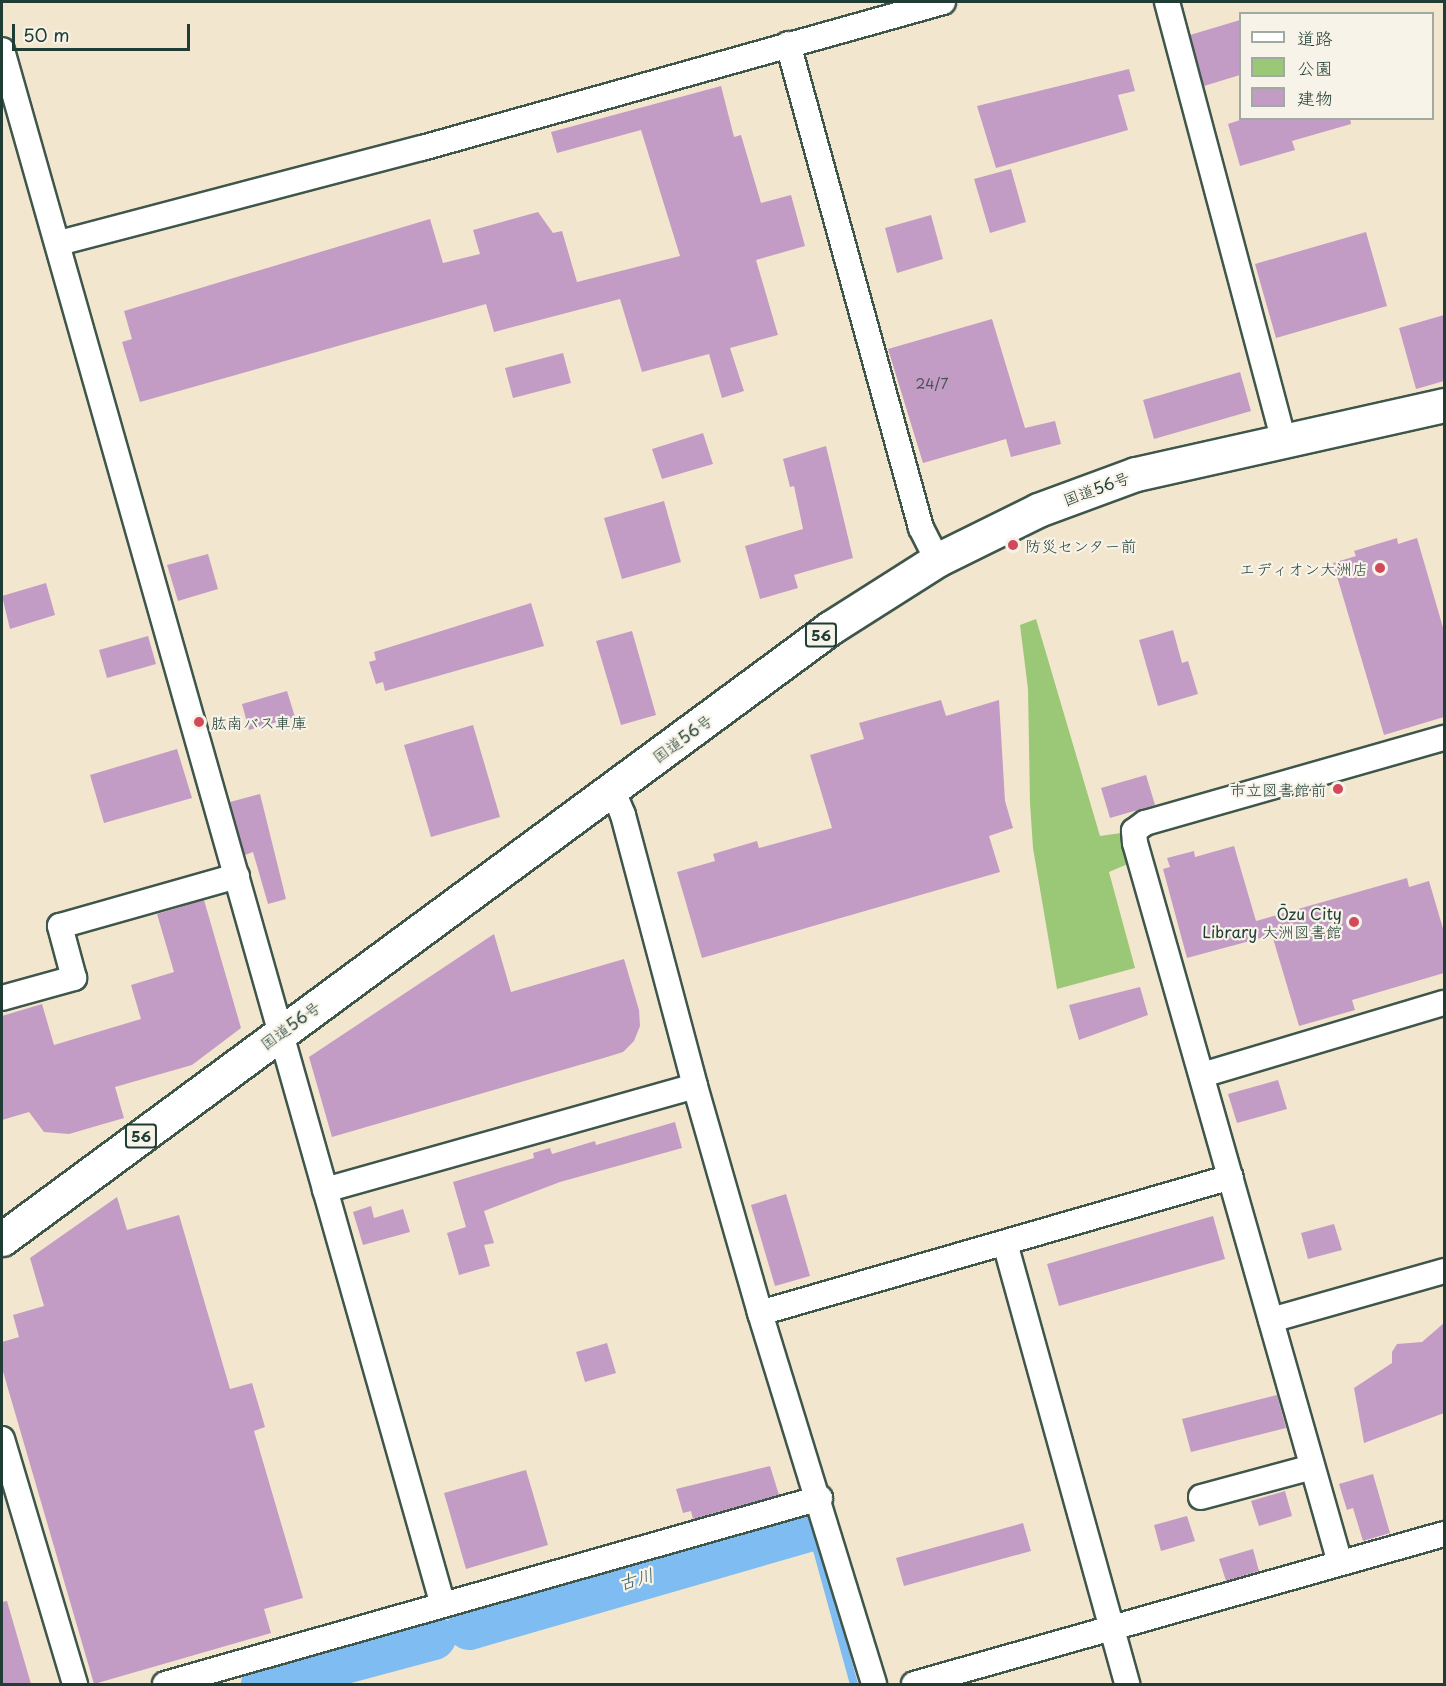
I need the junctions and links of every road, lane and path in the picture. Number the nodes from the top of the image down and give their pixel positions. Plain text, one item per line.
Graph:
1 (943, 2) edge
2 (1167, 2) edge
3 (788, 44) junction
4 (2, 50) edge
5 (59, 243) junction
6 (1444, 405) edge
7 (1283, 438) junction
8 (937, 560) junction
9 (1444, 738) edge
10 (612, 789) junction
11 (237, 876) junction
12 (2, 998) edge
13 (1444, 1003) edge
14 (280, 1033) junction
15 (1203, 1075) junction
16 (695, 1086) junction
17 (1231, 1177) junction
18 (325, 1190) junction
19 (2, 1239) edge
20 (1005, 1243) junction
21 (1444, 1271) edge
22 (760, 1313) junction
23 (1271, 1320) junction
24 (2, 1439) edge
25 (1312, 1467) junction
26 (1201, 1497) dead end
27 (820, 1498) junction
28 (1444, 1534) edge
29 (1340, 1563) junction
30 (443, 1605) junction
31 (1112, 1627) junction
32 (75, 1684) edge
33 (165, 1684) edge
34 (874, 1684) edge
35 (914, 1684) edge
36 (1127, 1684) edge

1 - 3 street
2 - 7 street
3 - 5 street
3 - 8 street
4 - 5 street
5 - 11 street
6 - 7 highway, 国道56号 / 56
7 - 8 highway, 国道56号 / 56
8 - 10 highway, 国道56号 / 56
9 - 15 street
10 - 14 highway, 国道56号 / 56
10 - 16 street
11 - 12 street
11 - 14 street
13 - 15 street
14 - 18 street
14 - 19 highway, 国道56号 / 56
15 - 17 street
16 - 18 street
16 - 22 street
17 - 20 street
17 - 23 street
18 - 30 street
20 - 22 street
20 - 31 street
21 - 23 street
22 - 27 street
23 - 25 street
24 - 32 street
25 - 26 street
25 - 29 street
27 - 30 street
27 - 34 street
28 - 29 street
29 - 31 street
30 - 33 street
31 - 35 street
31 - 36 street

